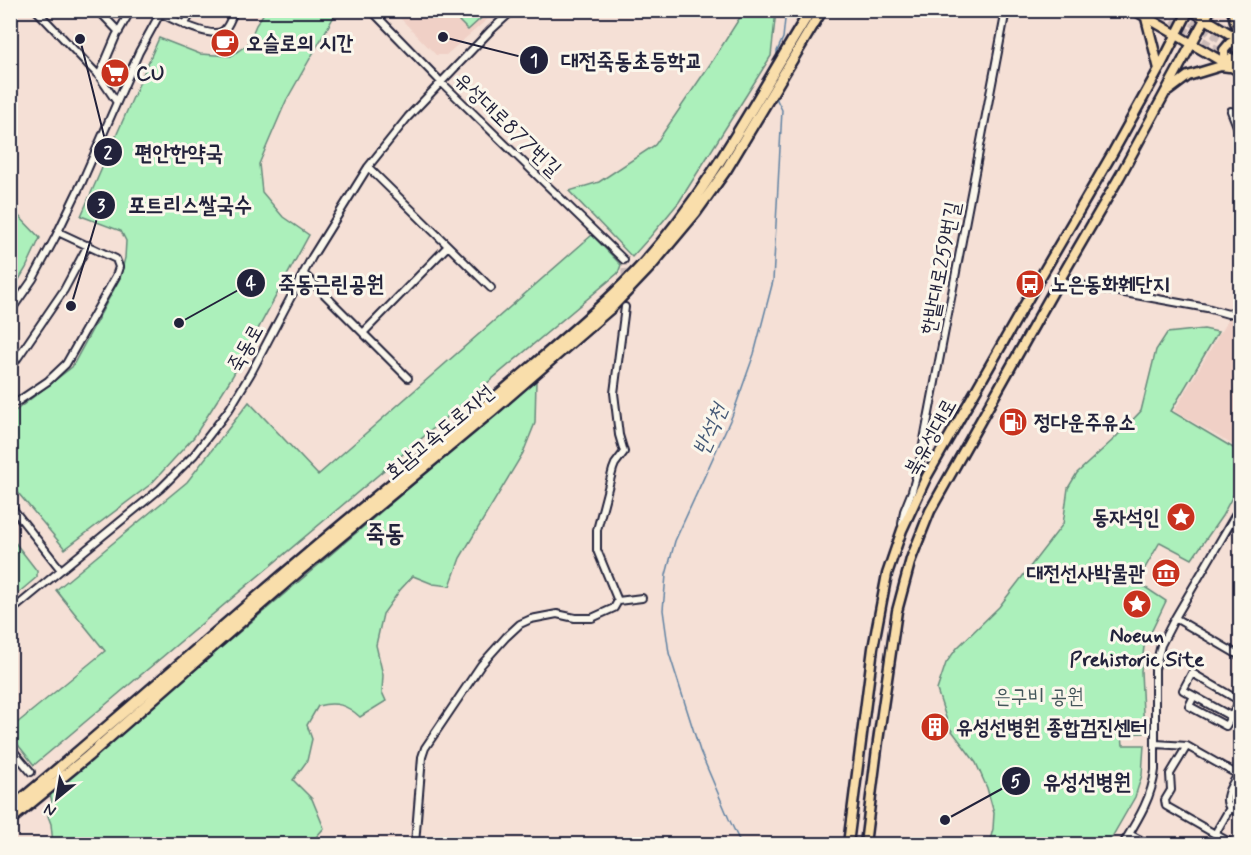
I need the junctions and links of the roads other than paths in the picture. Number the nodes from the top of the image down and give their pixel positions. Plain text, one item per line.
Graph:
1 (36, 10) edge
2 (98, 10) edge
3 (131, 10) edge
4 (193, 10) edge
5 (235, 10) edge
6 (371, 10) edge
7 (513, 10) edge
8 (811, 10) edge
9 (822, 10) edge
10 (1006, 10) edge
11 (1134, 10) edge
12 (1190, 10) edge
13 (1210, 10) edge
14 (1232, 10) edge
15 (161, 12) edge
16 (1146, 18) junction
17 (1205, 19) junction
18 (184, 25) junction
19 (119, 32) junction
20 (1176, 35) junction
21 (1191, 44) junction
22 (1239, 45) edge
23 (1235, 65) edge
24 (1159, 69) junction
25 (99, 76) junction
26 (441, 82) junction
27 (1165, 93) junction
28 (116, 101) junction
29 (760, 103) junction
30 (1231, 111) dead end
31 (1240, 134) edge
32 (368, 167) junction
33 (58, 232) junction
34 (88, 245) junction
35 (448, 246) junction
36 (624, 260) tunnel mouth
37 (303, 273) junction
38 (1059, 281) junction
39 (491, 288) dead end
40 (1240, 303) edge
41 (626, 307) dead end
42 (10, 312) edge
43 (1238, 314) edge
44 (363, 333) junction
45 (10, 369) edge
46 (408, 378) dead end
47 (10, 400) edge
48 (10, 505) edge
49 (1240, 507) edge
50 (902, 530) junction
51 (60, 570) junction
52 (642, 598) dead end
53 (618, 601) junction
54 (10, 612) edge
55 (1175, 618) junction
56 (1240, 656) edge
57 (1194, 696) junction
58 (1240, 702) edge
59 (1232, 717) junction
60 (1156, 744) junction
61 (1187, 746) junction
62 (10, 747) edge
63 (31, 772) dead end
64 (1240, 774) edge
65 (1230, 808) junction
66 (10, 809) edge
67 (1240, 815) edge
68 (10, 820) edge
69 (1129, 834) junction
70 (1215, 834) junction
71 (415, 844) edge
72 (848, 844) edge
73 (865, 844) edge
74 (1123, 844) edge
75 (1148, 844) edge
76 (1233, 844) edge

1 - 25 street
2 - 19 street
3 - 19 street
4 - 18 street
5 - 18 street
6 - 26 street, 유성대로877번길
7 - 26 street, 죽동로
8 - 29 highway, 호남고속도로지선
9 - 29 highway, 호남고속도로지선
10 - 50 street, 한밭대로259번길
11 - 16 main road
12 - 17 main road
12 - 20 main road, 북유성대로
13 - 17 main road, 북유성대로
14 - 22 main road
15 - 18 street
15 - 28 street
16 - 20 main road
16 - 24 main road
17 - 21 main road, 북유성대로
17 - 22 main road
19 - 25 street
20 - 21 main road
20 - 24 main road, 북유성대로
21 - 23 main road
21 - 27 main road, 북유성대로
22 - 23 main road
23 - 27 main road
24 - 50 main road, 북유성대로
25 - 28 street
26 - 32 street, 죽동로
26 - 36 street, 유성대로877번길
27 - 38 main road, 북유성대로
28 - 33 street
29 - 66 highway, 호남고속도로지선
29 - 68 highway, 호남고속도로지선
30 - 31 street
32 - 35 street
32 - 37 street, 죽동로
33 - 34 street
33 - 42 street
34 - 45 street
34 - 47 street
35 - 39 street
35 - 44 street
37 - 44 street
37 - 51 street, 죽동로
38 - 43 street
38 - 73 main road, 북유성대로
40 - 43 street
41 - 53 street
44 - 46 street
48 - 51 street
49 - 55 street
50 - 72 main road, 북유성대로
51 - 54 street, 죽동로
52 - 53 street
53 - 71 street
55 - 56 street
55 - 60 street
57 - 58 street
57 - 59 street
57 - 59 street
58 - 59 street
60 - 61 street
60 - 69 street
61 - 64 street
61 - 70 street
62 - 63 street
64 - 65 street
65 - 67 street
65 - 70 street
69 - 74 street
69 - 75 street
70 - 76 street

